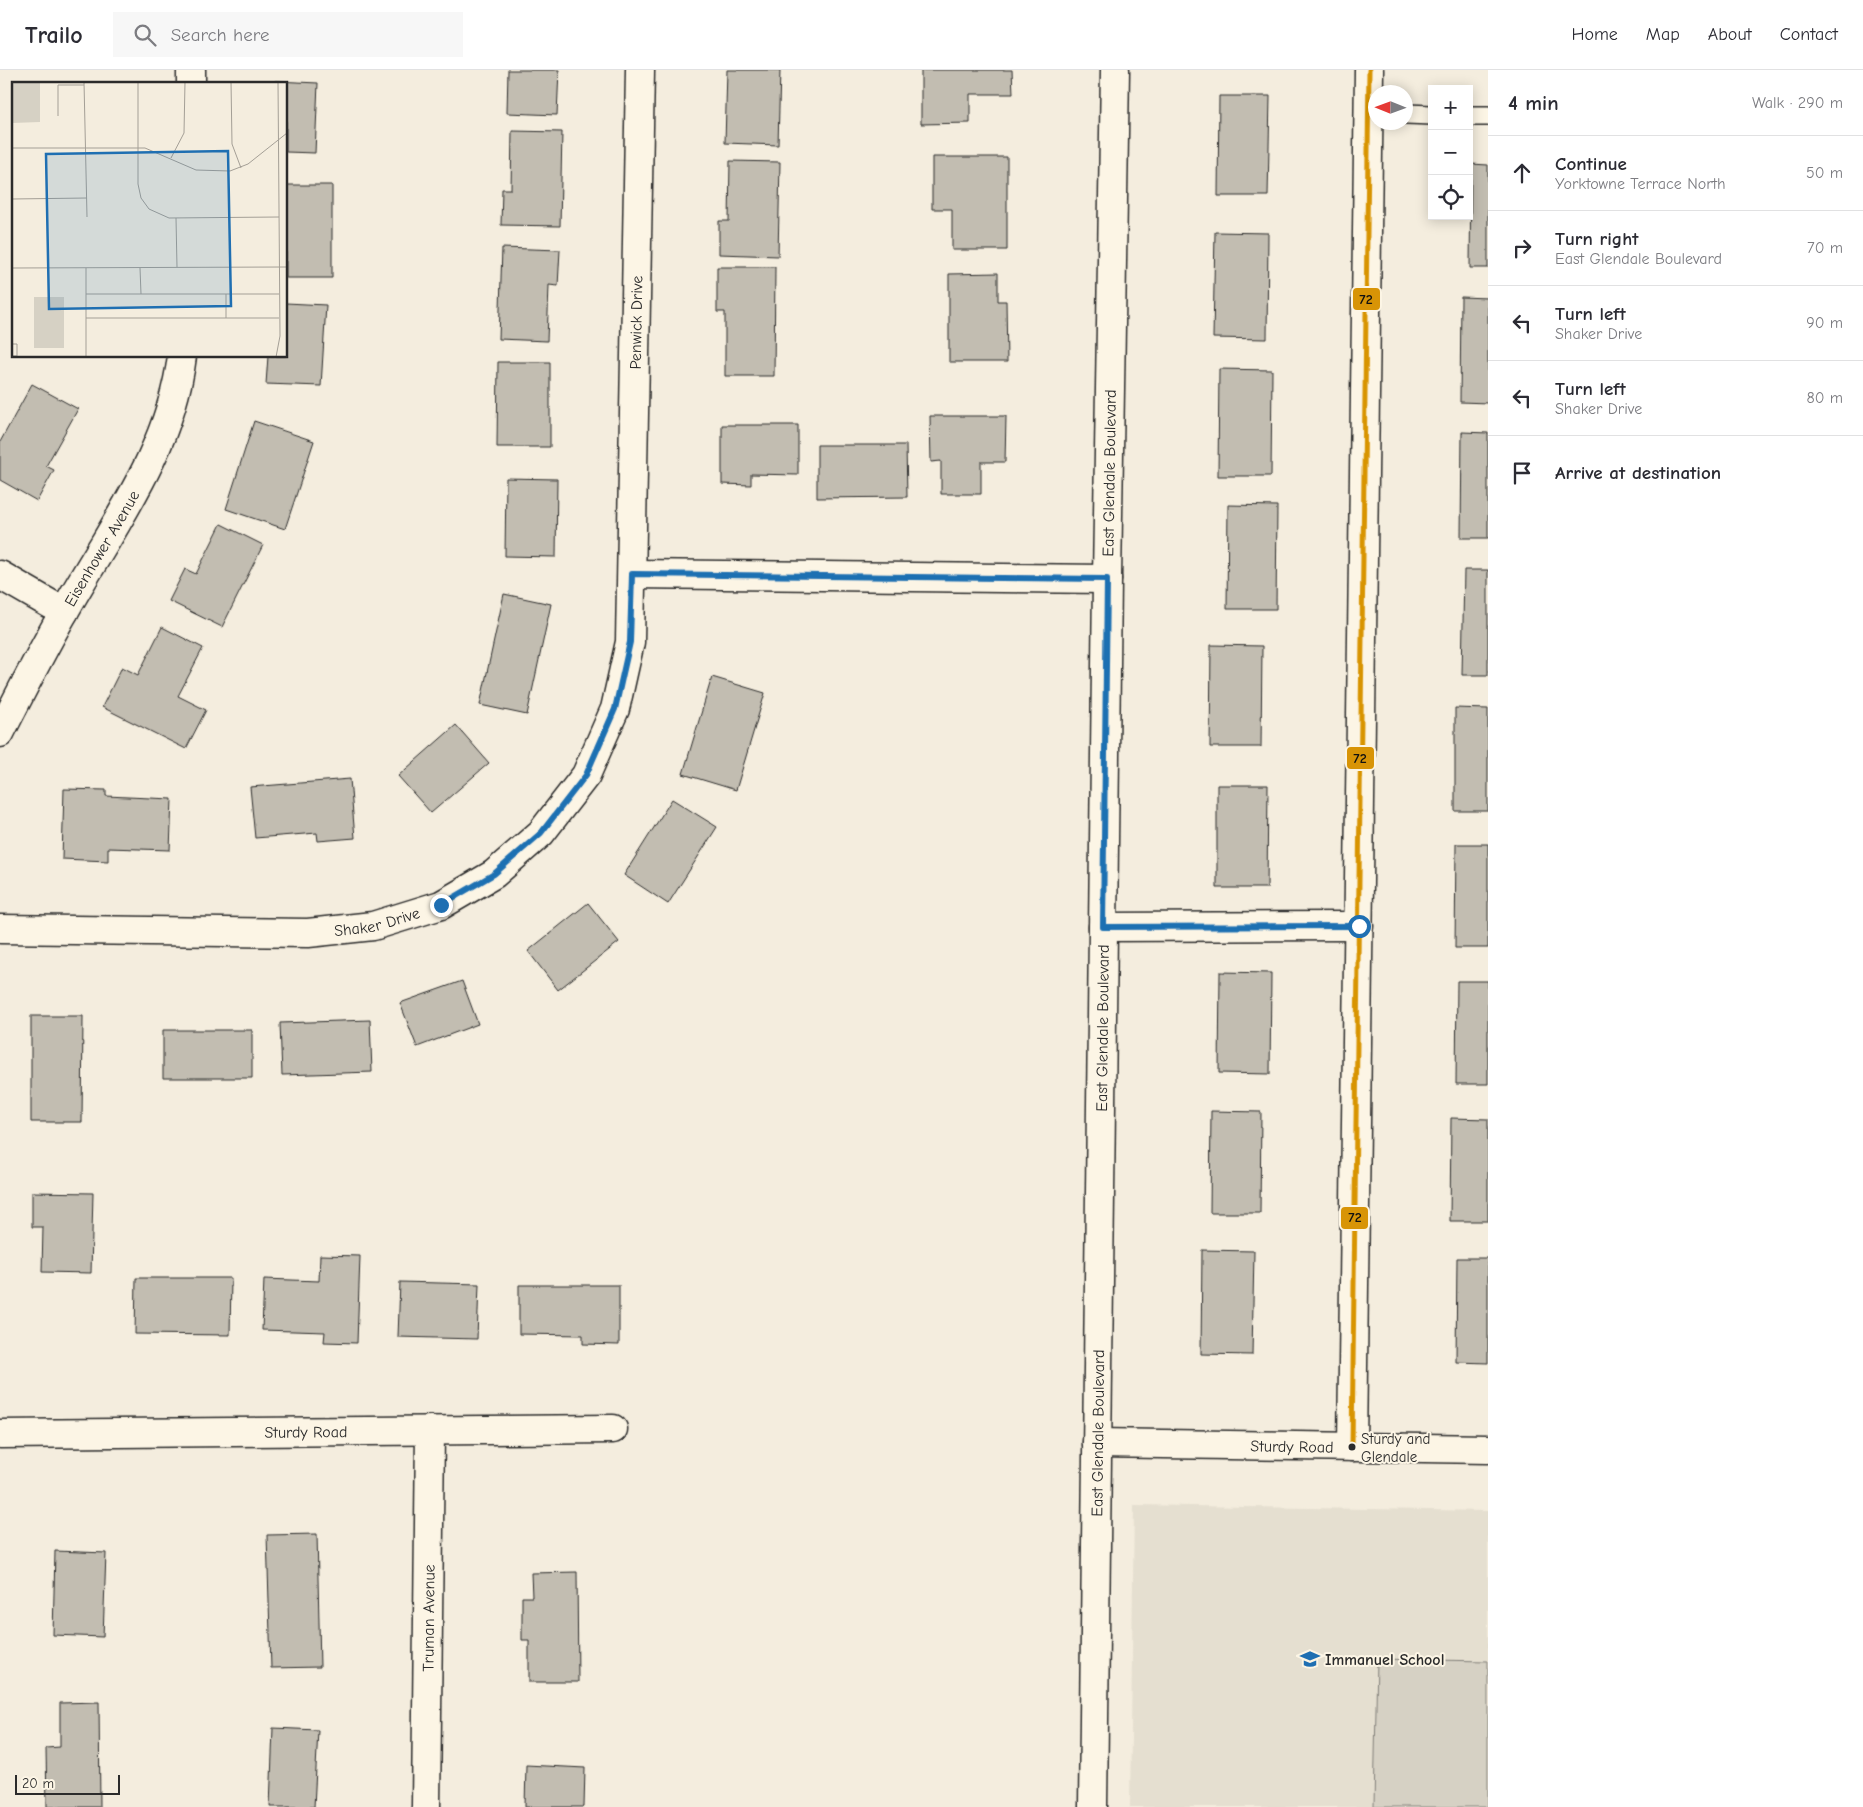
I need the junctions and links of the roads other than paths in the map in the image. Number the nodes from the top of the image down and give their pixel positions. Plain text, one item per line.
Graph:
1 (640, 70) edge
2 (1116, 70) edge
3 (1369, 70) edge
4 (1370, 85) edge
5 (1413, 114) edge
6 (1428, 115) edge
7 (1473, 116) edge
8 (1488, 116) edge
9 (1372, 130) edge
10 (182, 358) edge
11 (632, 574) junction
12 (0, 575) edge
13 (1107, 579) junction
14 (64, 612) junction
15 (0, 733) edge
16 (1359, 926) junction
17 (1103, 927) junction
18 (0, 929) edge
19 (613, 1429) dead end
20 (430, 1430) junction
21 (0, 1434) edge
22 (1097, 1443) junction
23 (1352, 1448) junction
24 (1488, 1449) edge
25 (426, 1807) edge
26 (1093, 1807) edge

1 - 11 street, Penwick Drive
2 - 13 street, East Glendale Boulevard
3 - 4 street
5 - 6 lane
7 - 8 lane
9 - 16 street
10 - 14 street, Eisenhower Avenue
11 - 13 street
11 - 18 street, Shaker Drive
12 - 14 street
13 - 17 street, East Glendale Boulevard
14 - 15 street, Eisenhower Avenue
16 - 17 street
16 - 23 street
17 - 22 street, East Glendale Boulevard
19 - 20 street, Sturdy Road
20 - 21 street, Sturdy Road
20 - 25 street, Truman Avenue
22 - 23 street, Sturdy Road
22 - 26 street, East Glendale Boulevard
23 - 24 street, Sturdy Road

